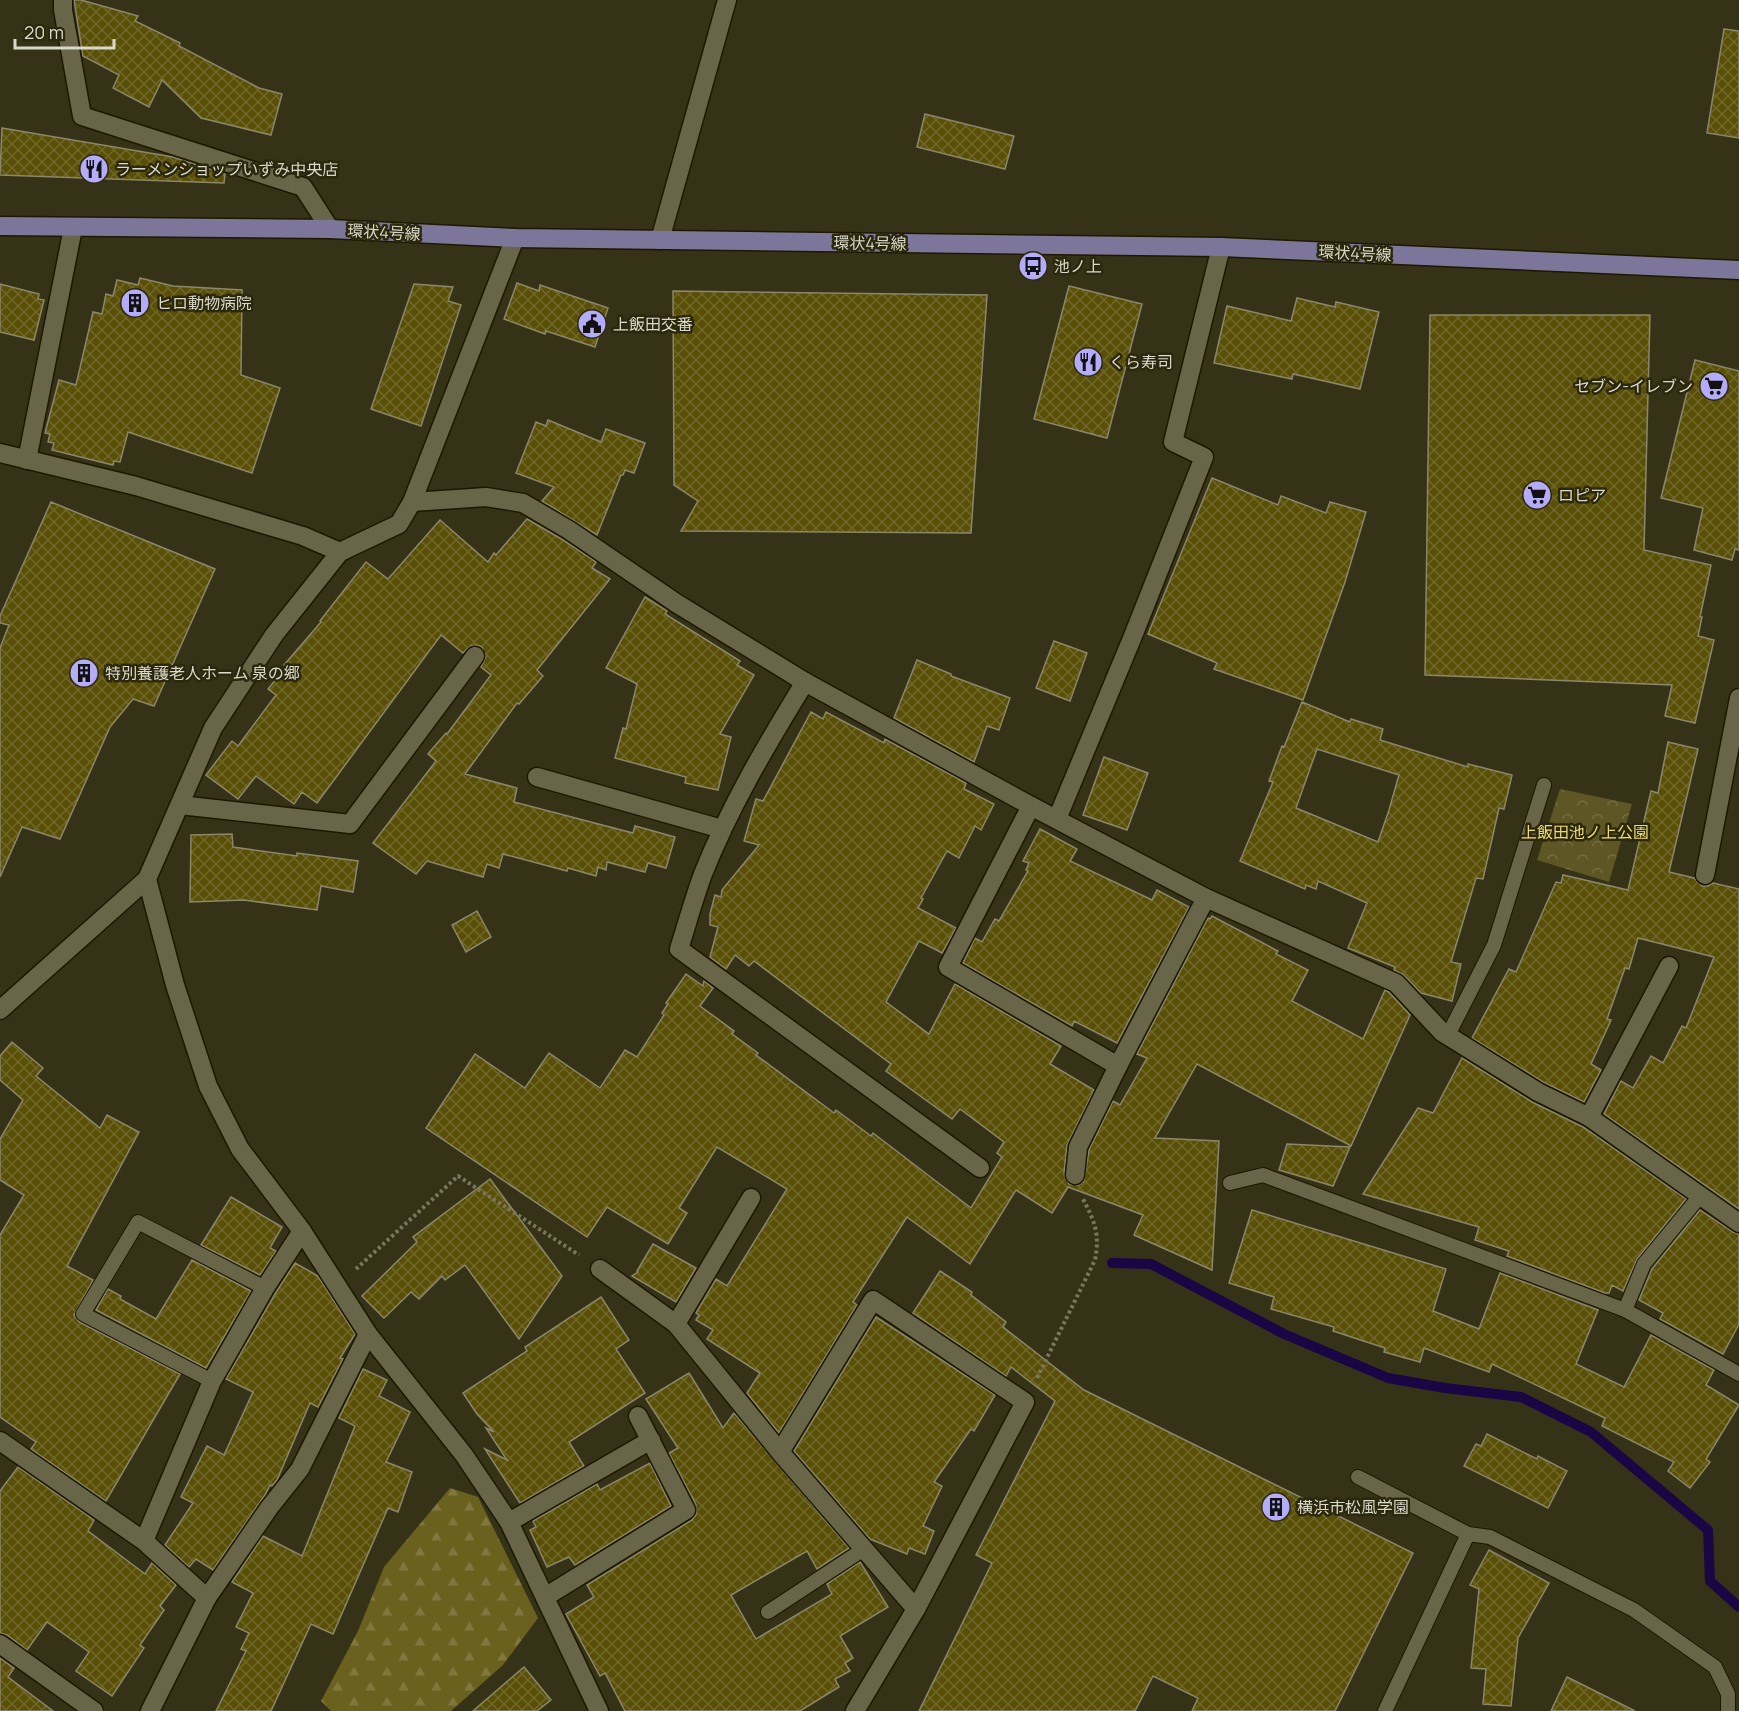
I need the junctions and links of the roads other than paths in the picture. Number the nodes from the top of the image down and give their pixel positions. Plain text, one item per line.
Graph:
1 (63, 0) edge
2 (727, 0) edge
3 (0, 226) edge
4 (73, 228) junction
5 (330, 229) junction
6 (515, 238) junction
7 (660, 240) junction
8 (1221, 247) junction
9 (1739, 270) edge
10 (0, 453) edge
11 (27, 460) junction
12 (412, 502) junction
13 (340, 552) junction
14 (475, 656) dead end
15 (805, 682) junction
16 (1739, 699) edge
17 (1734, 758) edge
18 (537, 777) dead end
19 (1544, 784) dead end
20 (180, 805) junction
21 (1031, 806) junction
22 (1057, 819) junction
23 (722, 829) junction
24 (1705, 875) dead end
25 (147, 879) junction
26 (1206, 898) junction
27 (1668, 966) dead end
28 (0, 1010) edge
29 (1448, 1035) junction
30 (1118, 1066) junction
31 (1589, 1117) junction
32 (980, 1168) dead end
33 (1075, 1175) road end
34 (1230, 1183) dead end
35 (1700, 1196) junction
36 (751, 1198) dead end
37 (1739, 1223) edge
38 (302, 1231) junction
39 (600, 1269) road end
40 (265, 1288) junction
41 (1625, 1310) junction
42 (676, 1324) junction
43 (368, 1334) junction
44 (1739, 1374) edge
45 (212, 1381) junction
46 (638, 1416) dead end
47 (651, 1440) junction
48 (0, 1441) edge
49 (780, 1452) junction
50 (1358, 1477) dead end
51 (509, 1522) junction
52 (1468, 1534) junction
53 (144, 1541) junction
54 (864, 1549) junction
55 (545, 1597) junction
56 (207, 1598) junction
57 (916, 1609) junction
58 (768, 1612) dead end
59 (0, 1644) edge
60 (94, 1711) edge
61 (150, 1711) edge
62 (599, 1711) edge
63 (855, 1711) edge
64 (1385, 1711) edge
65 (1728, 1711) edge

1 - 5 street
2 - 7 street
3 - 4 main road, 環状4号線
4 - 5 main road, 環状4号線
4 - 11 street
5 - 6 main road, 環状4号線
6 - 7 main road, 環状4号線
6 - 12 street
7 - 8 main road, 環状4号線
8 - 9 main road, 環状4号線
8 - 22 street
10 - 11 street
11 - 13 street
12 - 13 street
12 - 15 street
13 - 20 street
14 - 20 street
15 - 21 street
15 - 23 street
16 - 17 street
17 - 24 street
18 - 23 street
19 - 29 lane
20 - 25 street
21 - 22 street
21 - 30 street
22 - 26 street
23 - 32 street
25 - 28 street
25 - 38 street
26 - 29 street
26 - 30 street
27 - 31 street
29 - 31 street
30 - 33 street
31 - 35 street
34 - 41 lane
35 - 37 street
35 - 41 lane
36 - 42 street
38 - 40 street
38 - 43 street
39 - 42 street
40 - 45 street
40 - 45 lane
41 - 44 lane
42 - 49 street
43 - 51 street
43 - 56 street
45 - 53 street
46 - 47 street
47 - 51 street
47 - 55 street
48 - 53 street
49 - 54 street
49 - 57 street
50 - 52 lane
51 - 55 street
52 - 64 lane
52 - 65 lane
53 - 56 street
54 - 57 street
54 - 58 lane
55 - 62 street
56 - 61 street
57 - 63 street
59 - 60 street

